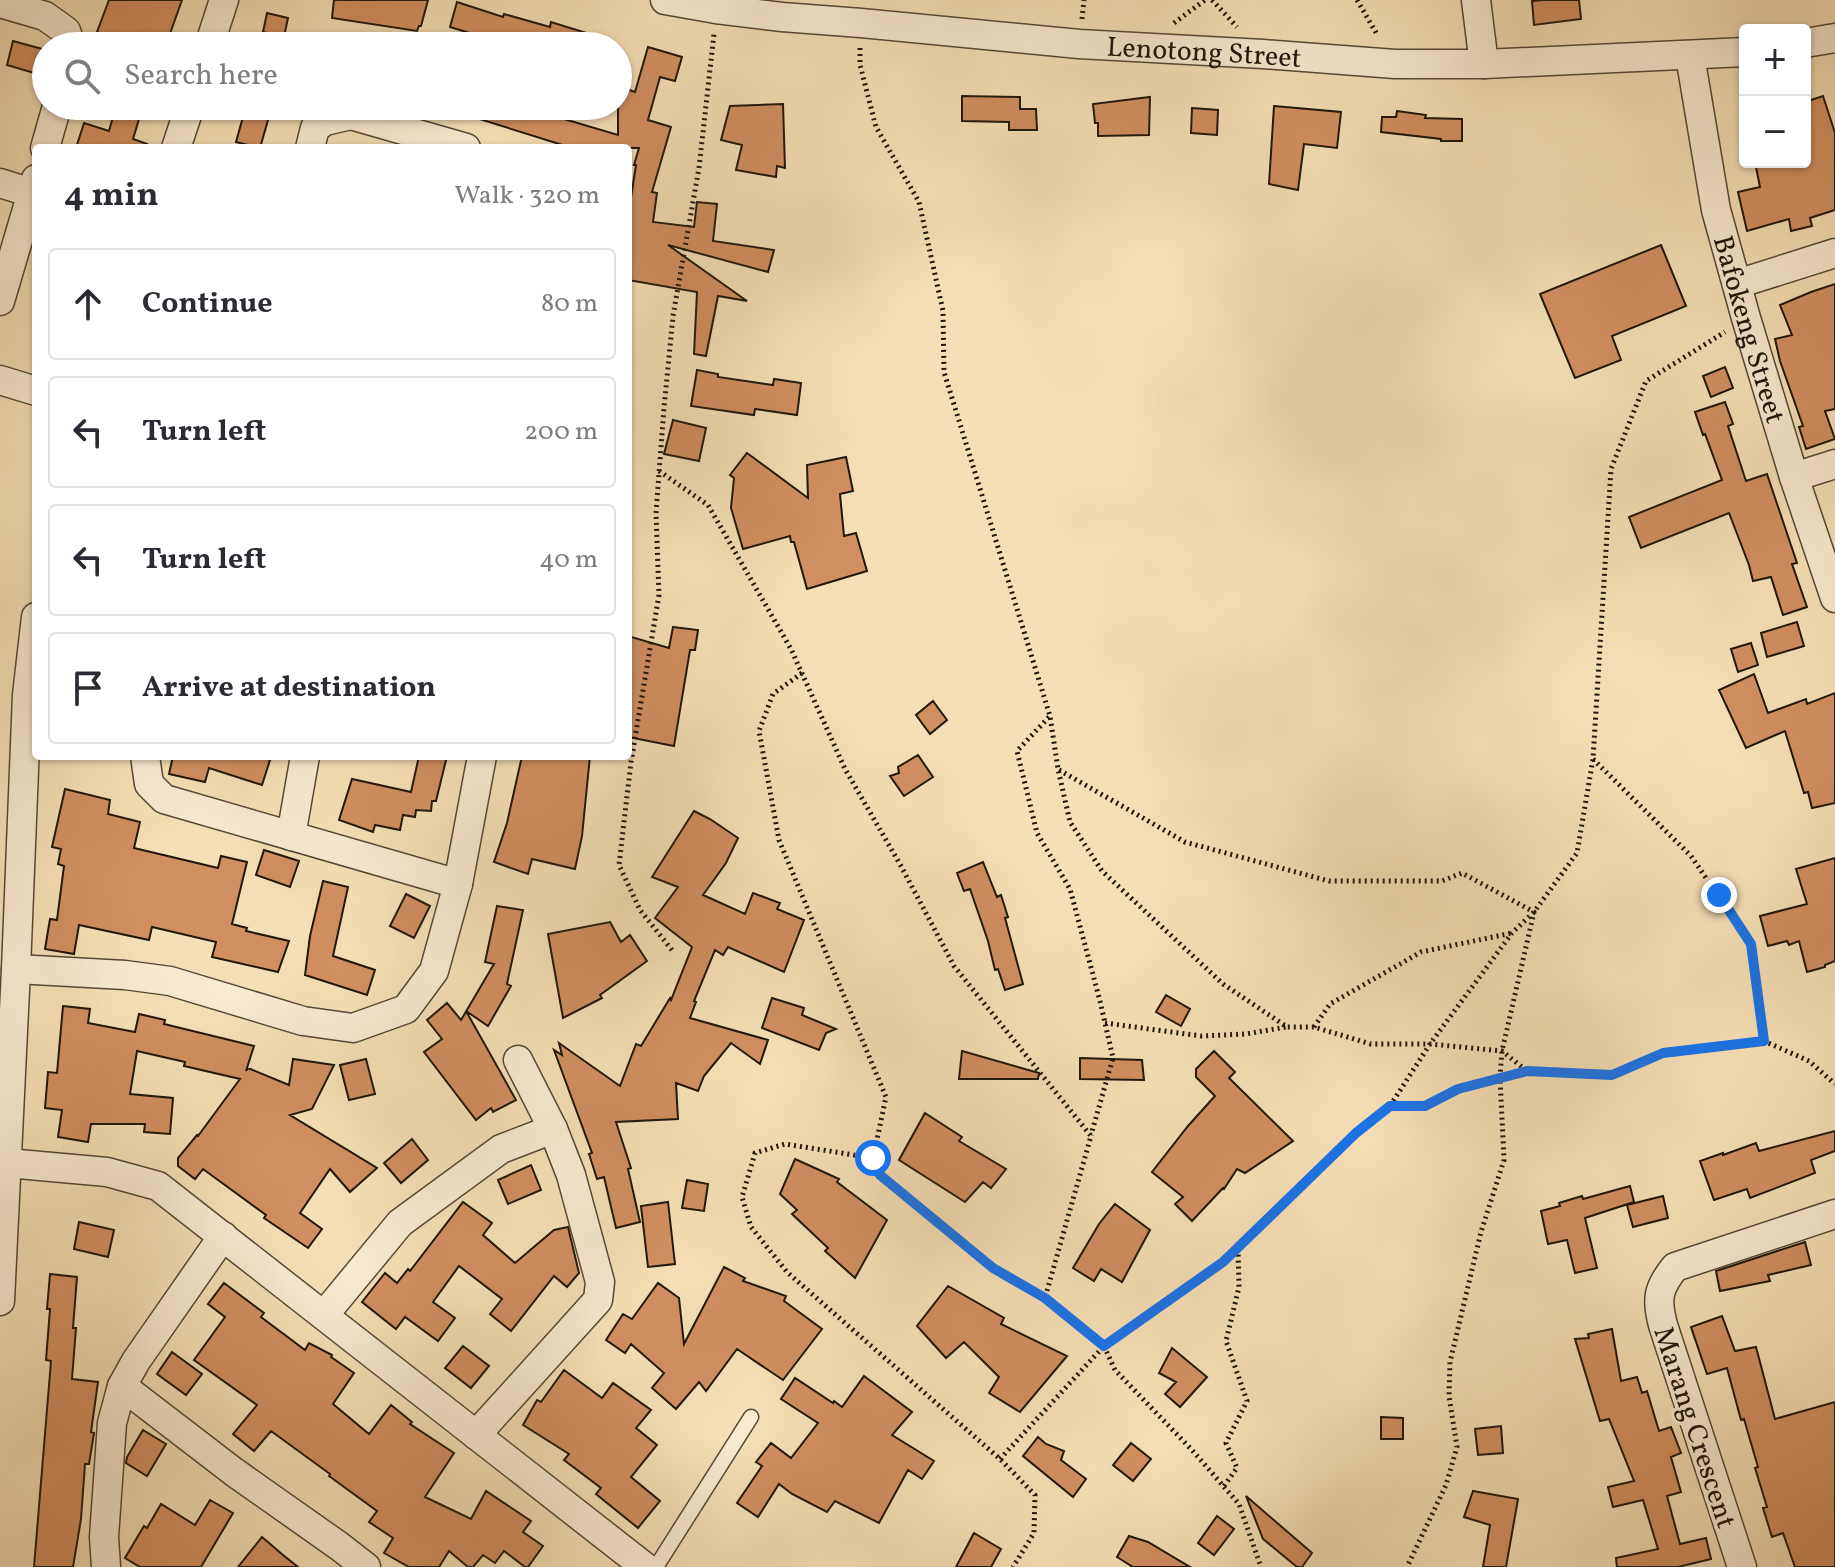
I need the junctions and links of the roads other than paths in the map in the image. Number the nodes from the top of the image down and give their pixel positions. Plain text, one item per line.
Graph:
1 (224, 0) edge
2 (665, 0) edge
3 (1476, 0) edge
4 (0, 3) edge
5 (66, 32) edge
6 (214, 32) edge
7 (1835, 38) edge
8 (1811, 42) edge
9 (1739, 52) edge
10 (1690, 56) junction
11 (1484, 64) junction
12 (53, 120) edge
13 (185, 120) edge
14 (329, 120) edge
15 (368, 120) edge
16 (46, 144) edge
17 (177, 144) edge
18 (311, 144) edge
19 (452, 144) edge
20 (0, 183) edge
21 (32, 186) edge
22 (32, 193) edge
23 (1835, 253) edge
24 (1737, 284) junction
25 (0, 301) edge
26 (0, 380) edge
27 (32, 390) edge
28 (1835, 464) edge
29 (1794, 477) junction
30 (1835, 598) edge
31 (32, 652) edge
32 (145, 760) edge
33 (304, 760) edge
34 (481, 760) edge
35 (291, 836) junction
36 (458, 884) junction
37 (16, 969) junction
38 (518, 1060) dead end
39 (553, 1129) junction
40 (7, 1163) junction
41 (1835, 1216) edge
42 (223, 1236) junction
43 (0, 1301) edge
44 (324, 1315) junction
45 (122, 1386) junction
46 (751, 1417) dead end
47 (476, 1435) junction
48 (106, 1567) edge
49 (366, 1567) edge
50 (645, 1567) edge
51 (656, 1567) edge
52 (1742, 1567) edge

1 - 6 street
2 - 11 street, Lenotong Street
3 - 11 street
4 - 5 street
7 - 8 street
9 - 10 street, Lenotong Street
10 - 11 street, Lenotong Street
10 - 24 street, Bafokeng Street
12 - 16 street
13 - 17 street
14 - 18 street
15 - 19 street
20 - 21 street
22 - 25 street
23 - 24 street
24 - 29 street, Bafokeng Street
26 - 27 street
28 - 29 street
29 - 30 street, Bafokeng Street
31 - 37 street
32 - 35 street
33 - 35 street
34 - 36 street
35 - 36 street
36 - 37 street
37 - 40 street
38 - 39 street
39 - 44 street
39 - 47 street
40 - 42 street
40 - 43 street
41 - 52 street, Marang Crescent
42 - 44 street
42 - 45 street
44 - 47 street
45 - 48 street
45 - 49 street
46 - 51 lane
47 - 50 street

